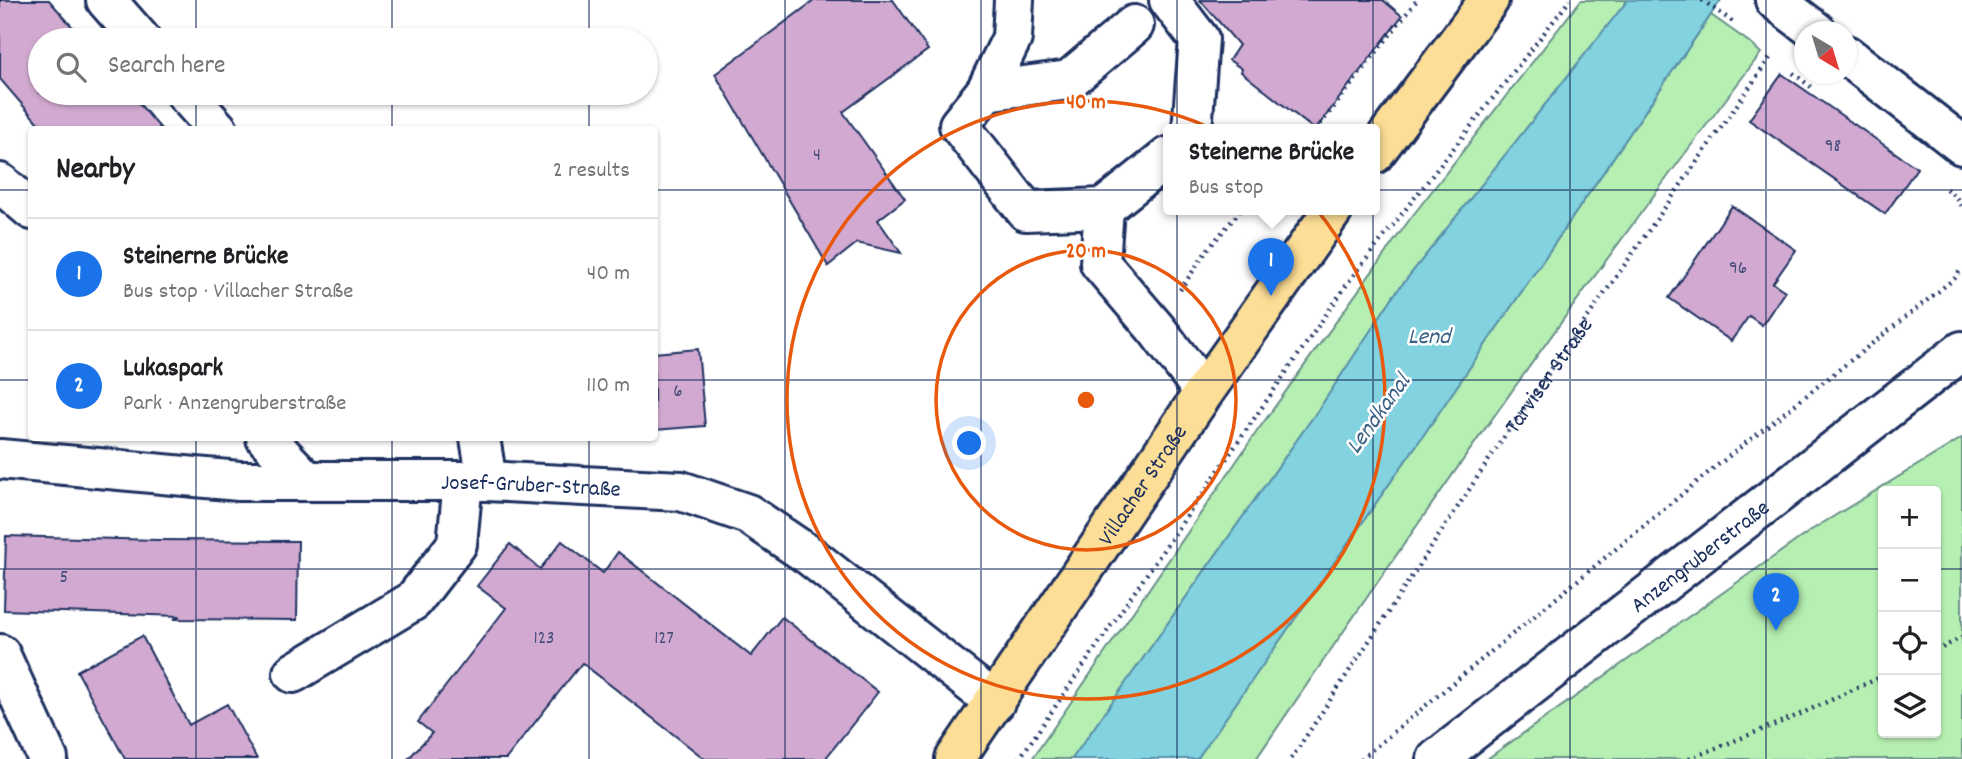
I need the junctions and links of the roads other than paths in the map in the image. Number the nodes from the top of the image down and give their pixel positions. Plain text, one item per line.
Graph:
1 (106, 0) edge
2 (1014, 0) edge
3 (1169, 0) edge
4 (1489, 0) edge
5 (1134, 25) dead end
6 (130, 28) edge
7 (1857, 64) edge
8 (986, 91) junction
9 (196, 105) edge
10 (1192, 124) edge
11 (215, 126) edge
12 (1962, 145) edge
13 (1380, 146) edge
14 (1163, 161) edge
15 (0, 183) edge
16 (28, 208) edge
17 (1104, 208) junction
18 (1329, 215) edge
19 (1962, 351) edge
20 (1203, 392) junction
21 (269, 441) edge
22 (480, 441) edge
23 (0, 459) edge
24 (307, 481) junction
25 (475, 481) junction
26 (0, 654) edge
27 (293, 673) dead end
28 (995, 702) junction
29 (48, 759) edge
30 (955, 759) edge
31 (1437, 759) edge

1 - 6 street
2 - 8 street
3 - 10 street
4 - 13 main road
5 - 8 street
7 - 12 street
8 - 17 street
9 - 11 street
14 - 17 street
15 - 16 street
17 - 20 street
18 - 20 main road, Villacher Straße
19 - 31 street, Anzengruberstraße
20 - 28 main road, Villacher Straße
21 - 24 street
22 - 25 street
23 - 24 street, Josef-Gruber-Straße
24 - 25 street, Josef-Gruber-Straße
25 - 27 street
25 - 28 street, Josef-Gruber-Straße
26 - 29 street
28 - 30 main road, Villacher Straße

